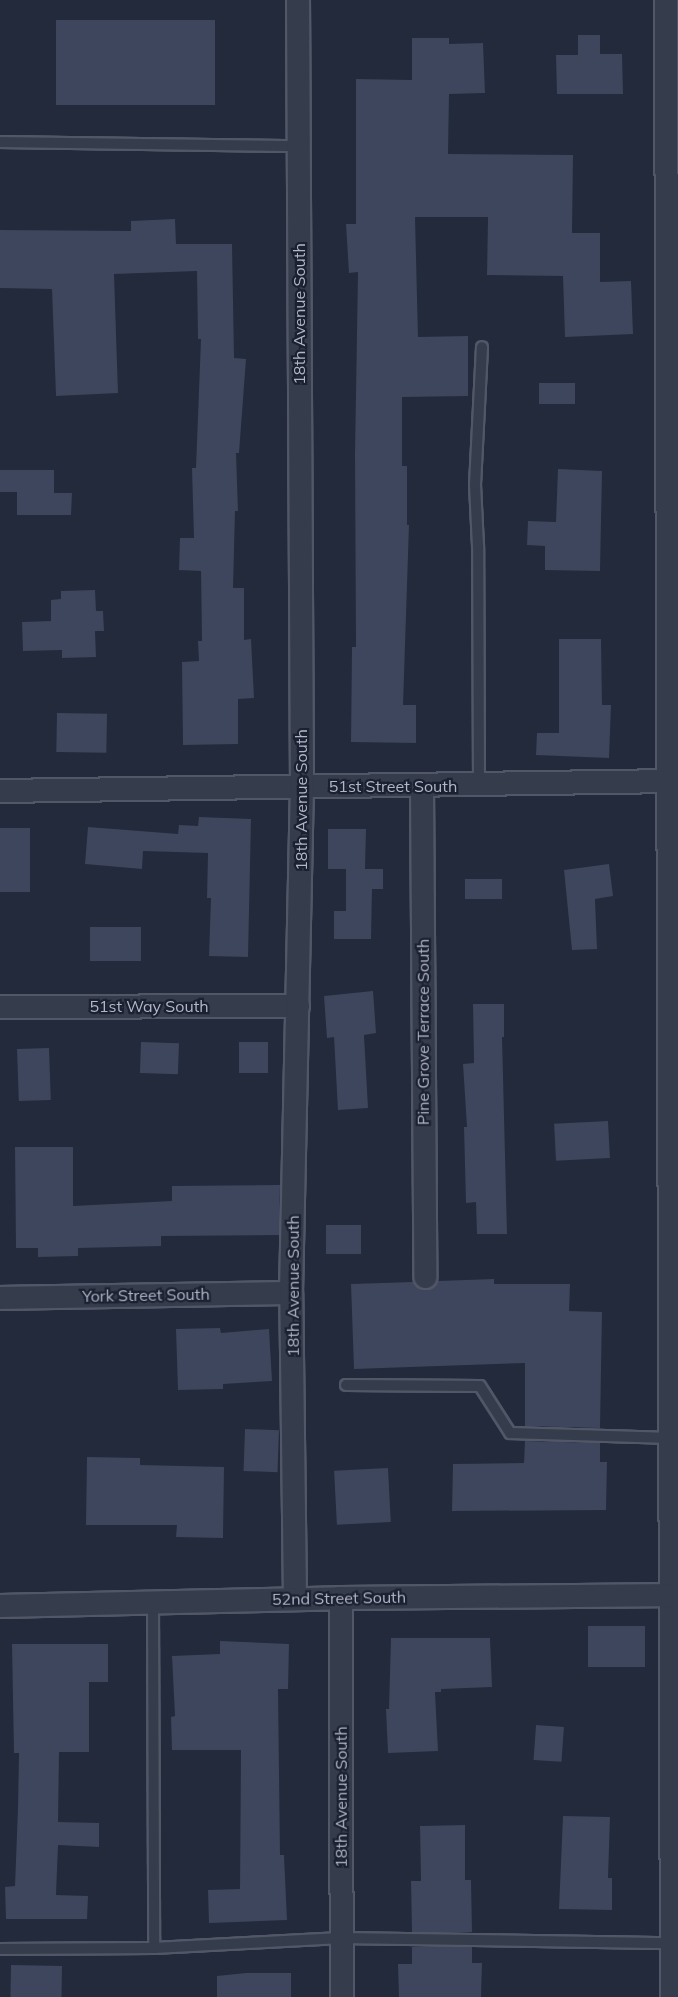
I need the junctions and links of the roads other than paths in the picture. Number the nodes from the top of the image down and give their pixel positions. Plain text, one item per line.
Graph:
1 (298, 0) edge
2 (666, 0) edge
3 (0, 142) edge
4 (298, 146) junction
5 (482, 347) dead end
6 (673, 781) edge
7 (478, 785) junction
8 (302, 786) junction
9 (422, 787) junction
10 (0, 791) edge
11 (298, 1006) junction
12 (0, 1007) edge
13 (425, 1277) dead end
14 (291, 1293) junction
15 (0, 1298) edge
16 (346, 1385) dead end
17 (670, 1438) junction
18 (674, 1595) edge
19 (341, 1598) junction
20 (295, 1599) junction
21 (153, 1602) junction
22 (0, 1605) edge
23 (341, 1938) junction
24 (672, 1943) junction
25 (154, 1948) junction
26 (0, 1949) edge
27 (342, 1997) edge
28 (672, 1997) edge

1 - 4 street, 18th Avenue South
2 - 6 street
3 - 4 lane
4 - 8 street, 18th Avenue South
5 - 7 lane
6 - 7 street, 51st Street South
6 - 17 street
7 - 9 street, 51st Street South
8 - 9 street, 51st Street South
8 - 10 street, 51st Street South
8 - 11 street, 18th Avenue South
9 - 13 street, Pine Grove Terrace South
11 - 12 street, 51st Way South
11 - 14 street, 18th Avenue South
14 - 15 street, York Street South
14 - 20 street, 18th Avenue South
16 - 17 lane
17 - 18 street
18 - 19 street, 52nd Street South
18 - 24 street
19 - 20 street, 52nd Street South
19 - 23 street, 18th Avenue South
20 - 21 street, 52nd Street South
21 - 22 street, 52nd Street South
21 - 25 lane
23 - 24 lane
23 - 25 lane
23 - 27 street, 18th Avenue South
24 - 28 street
25 - 26 lane

